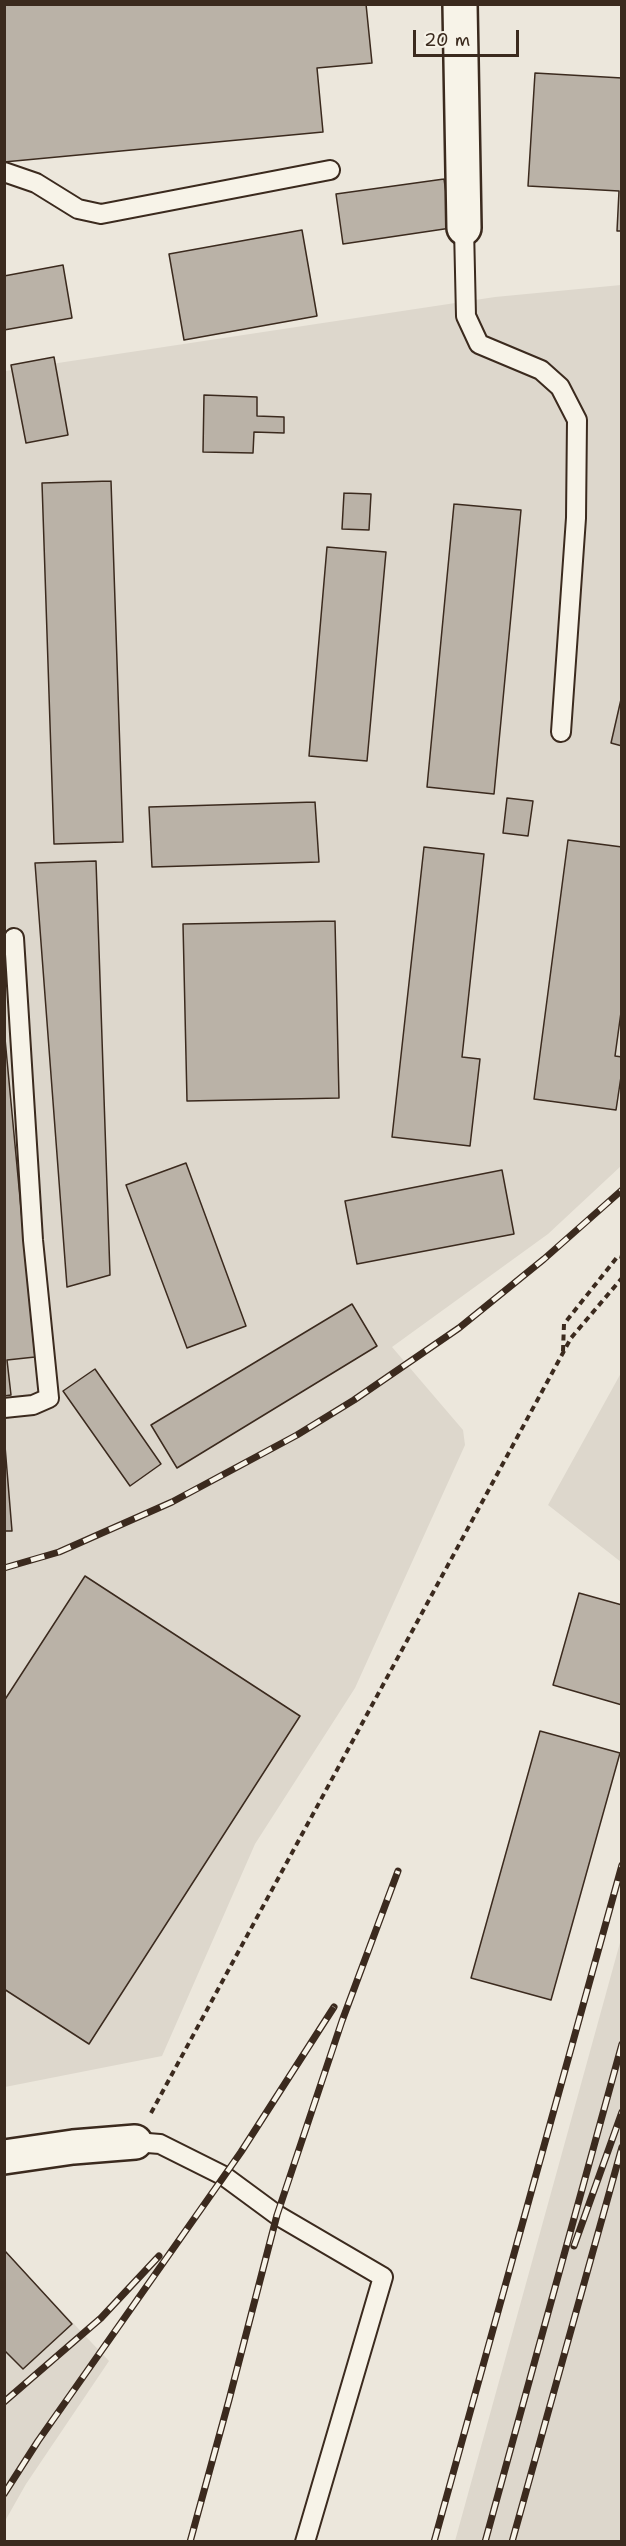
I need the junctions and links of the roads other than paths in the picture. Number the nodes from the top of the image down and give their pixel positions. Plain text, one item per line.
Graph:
1 (460, 4) edge
2 (330, 170) dead end
3 (4, 172) edge
4 (464, 228) joint
5 (561, 732) dead end
6 (14, 938) dead end
7 (4, 1408) edge
8 (135, 2142) joint
9 (4, 2157) edge
10 (304, 2541) edge

1 - 4 street
2 - 3 lane
4 - 5 lane
6 - 7 lane
8 - 9 street
8 - 10 lane

